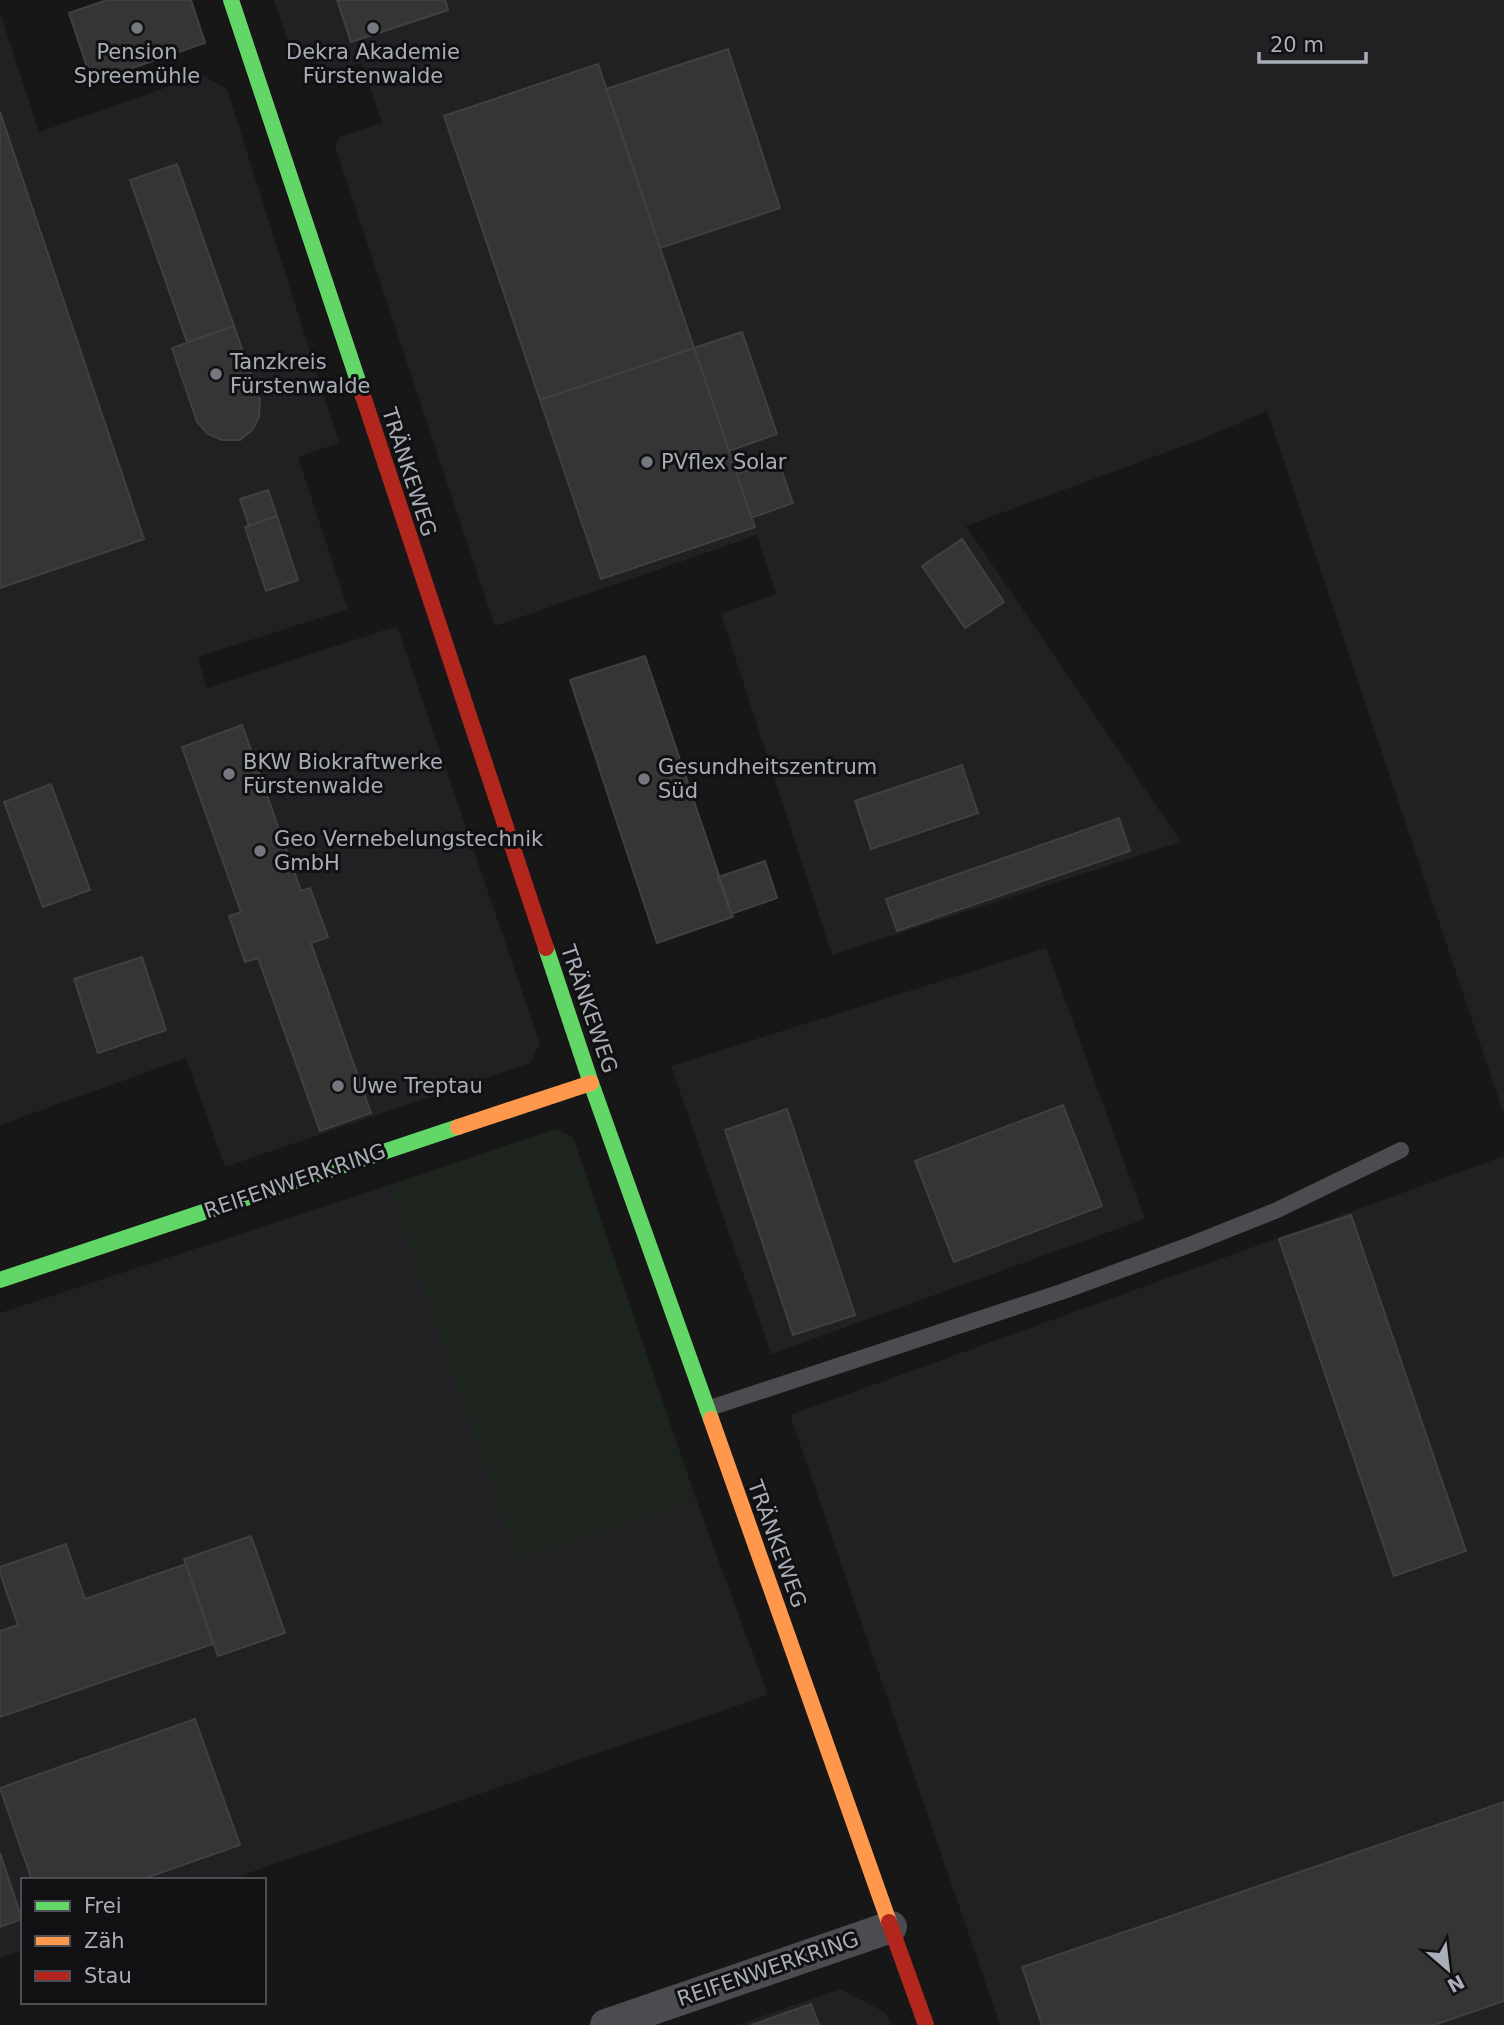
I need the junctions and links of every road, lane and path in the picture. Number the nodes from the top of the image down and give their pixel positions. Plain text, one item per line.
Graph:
1 (231, 0) edge
2 (591, 1083) junction
3 (1401, 1150) dead end
4 (0, 1280) edge
5 (707, 1409) junction
6 (891, 1927) junction
7 (606, 2025) edge
8 (926, 2025) edge

1 - 2 street, TRÄNKEWEG
2 - 4 street, REIFENWERKRING
2 - 5 street, TRÄNKEWEG
3 - 5 lane
5 - 6 street, TRÄNKEWEG
6 - 7 street, REIFENWERKRING
6 - 8 street, TRÄNKEWEG

